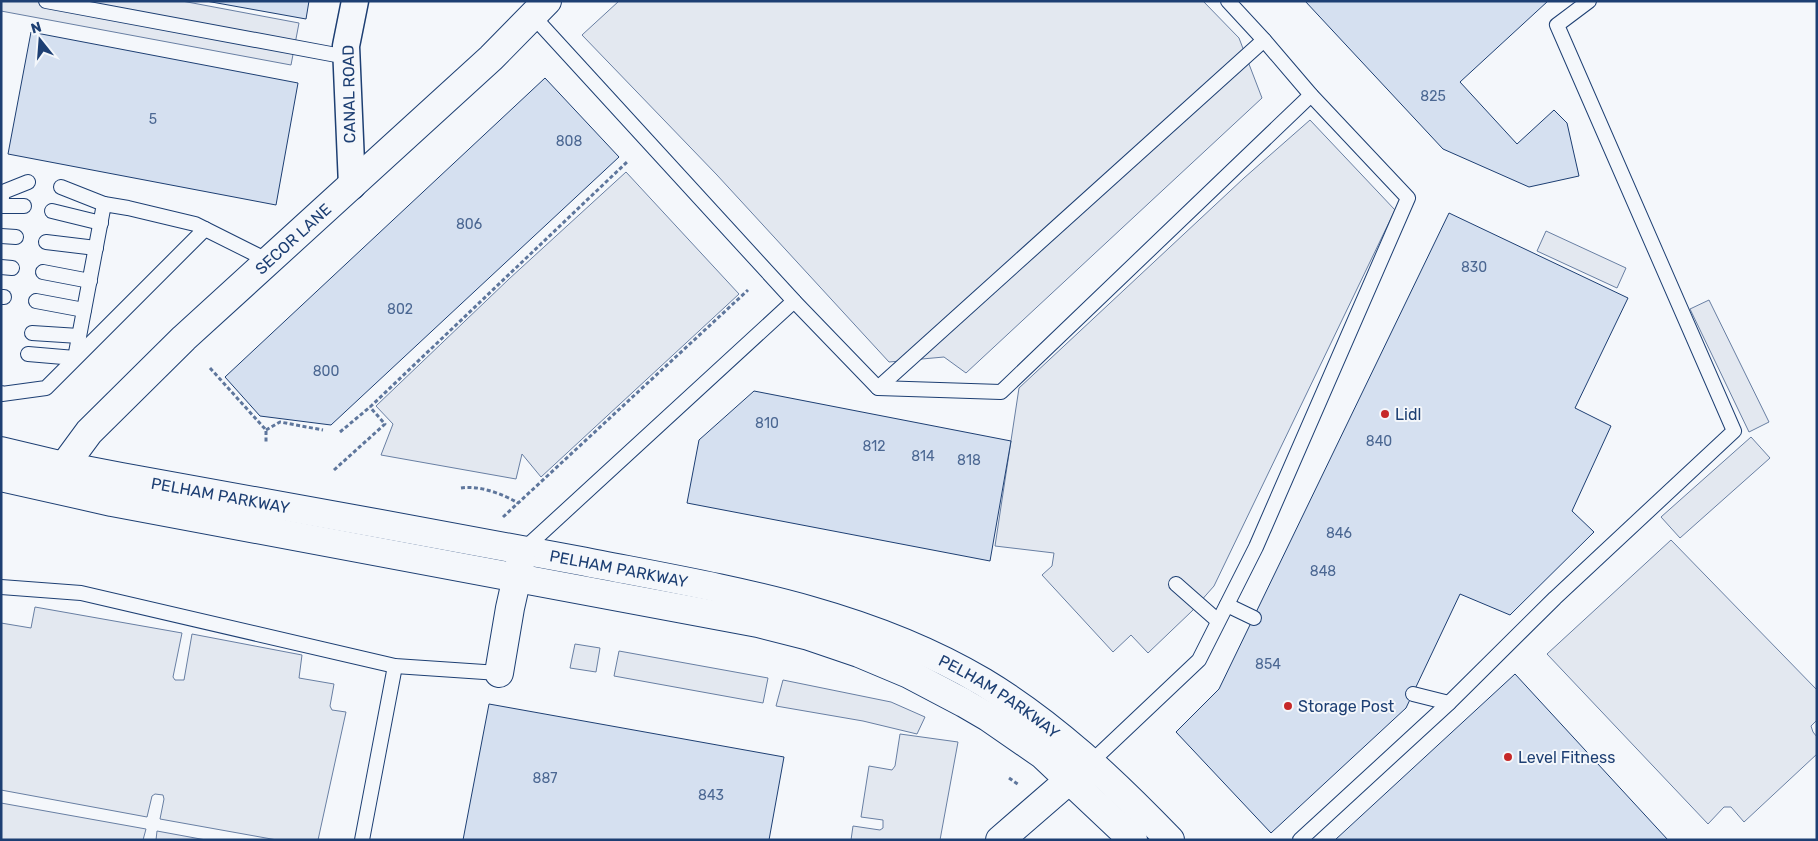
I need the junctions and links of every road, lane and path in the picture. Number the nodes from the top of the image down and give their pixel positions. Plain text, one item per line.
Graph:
1 (46, 1) edge
2 (355, 1) edge
3 (1228, 1) edge
4 (1589, 1) edge
5 (540, 8) edge
6 (1264, 40) junction
7 (347, 57) junction
8 (1311, 95) junction
9 (628, 161) dead end
10 (28, 182) dead end
11 (352, 186) junction
12 (61, 188) dead end
13 (1, 204) edge
14 (104, 204) junction
15 (24, 206) dead end
16 (52, 211) dead end
17 (100, 223) junction
18 (205, 229) junction
19 (1, 236) edge
20 (16, 237) dead end
21 (46, 242) dead end
22 (96, 248) junction
23 (269, 261) junction
24 (43, 272) dead end
25 (90, 281) junction
26 (748, 290) dead end
27 (36, 301) dead end
28 (794, 301) junction
29 (84, 310) junction
30 (32, 332) dead end
31 (79, 336) junction
32 (28, 354) dead end
33 (75, 358) junction
34 (210, 368) dead end
35 (878, 388) junction
36 (1, 393) edge
37 (370, 407) junction
38 (266, 430) junction
39 (323, 430) dead end
40 (340, 432) dead end
41 (266, 442) dead end
42 (1, 451) edge
43 (334, 470) dead end
44 (1, 477) edge
45 (60, 478) junction
46 (461, 488) dead end
47 (518, 503) junction
48 (500, 520) dead end
49 (523, 550) junction
50 (517, 578) junction
51 (1176, 584) dead end
52 (1, 586) edge
53 (1227, 605) junction
54 (1254, 618) dead end
55 (1218, 622) junction
56 (394, 666) junction
57 (498, 673) joint
58 (1412, 694) dead end
59 (1449, 703) junction
60 (1090, 763) junction
61 (1010, 778) dead end
62 (1069, 780) junction
63 (1022, 786) dead end
64 (362, 840) edge
65 (1000, 840) edge
66 (1133, 840) edge
67 (1170, 840) edge
68 (1300, 840) edge

1 - 7 lane
2 - 7 street, CANAL ROAD
3 - 6 lane
4 - 59 lane
5 - 11 main road, SECOR LANE
5 - 28 lane
6 - 8 lane
6 - 35 lane
7 - 11 street, CANAL ROAD
8 - 35 lane
8 - 53 lane
9 - 37 path
10 - 13 lane
11 - 23 main road, SECOR LANE
12 - 14 lane
13 - 15 lane
14 - 17 lane
14 - 18 lane
16 - 17 lane
17 - 22 lane
18 - 23 lane
18 - 33 lane
19 - 20 lane
21 - 22 lane
22 - 25 lane
23 - 45 main road, SECOR LANE
24 - 25 lane
25 - 29 lane
26 - 47 path
27 - 29 lane
28 - 35 lane
28 - 49 lane
29 - 31 lane
30 - 31 lane
31 - 33 lane
32 - 33 lane
33 - 36 lane
34 - 38 path
37 - 40 path
37 - 43 path
38 - 39 path
38 - 41 path
42 - 45 main road, PELHAM PARKWAY
44 - 45 main road, PELHAM PARKWAY
45 - 49 main road, PELHAM PARKWAY
45 - 50 main road, PELHAM PARKWAY
46 - 47 path
47 - 48 path
49 - 50 main road
49 - 60 main road, PELHAM PARKWAY
50 - 57 main road
50 - 62 main road, PELHAM PARKWAY
51 - 55 lane
52 - 56 lane
53 - 54 lane
53 - 55 lane
55 - 60 lane
56 - 57 lane
56 - 64 lane
58 - 59 lane
59 - 68 lane
60 - 62 main road
60 - 67 main road, PELHAM PARKWAY
61 - 63 path
62 - 65 main road
62 - 66 main road, PELHAM PARKWAY

